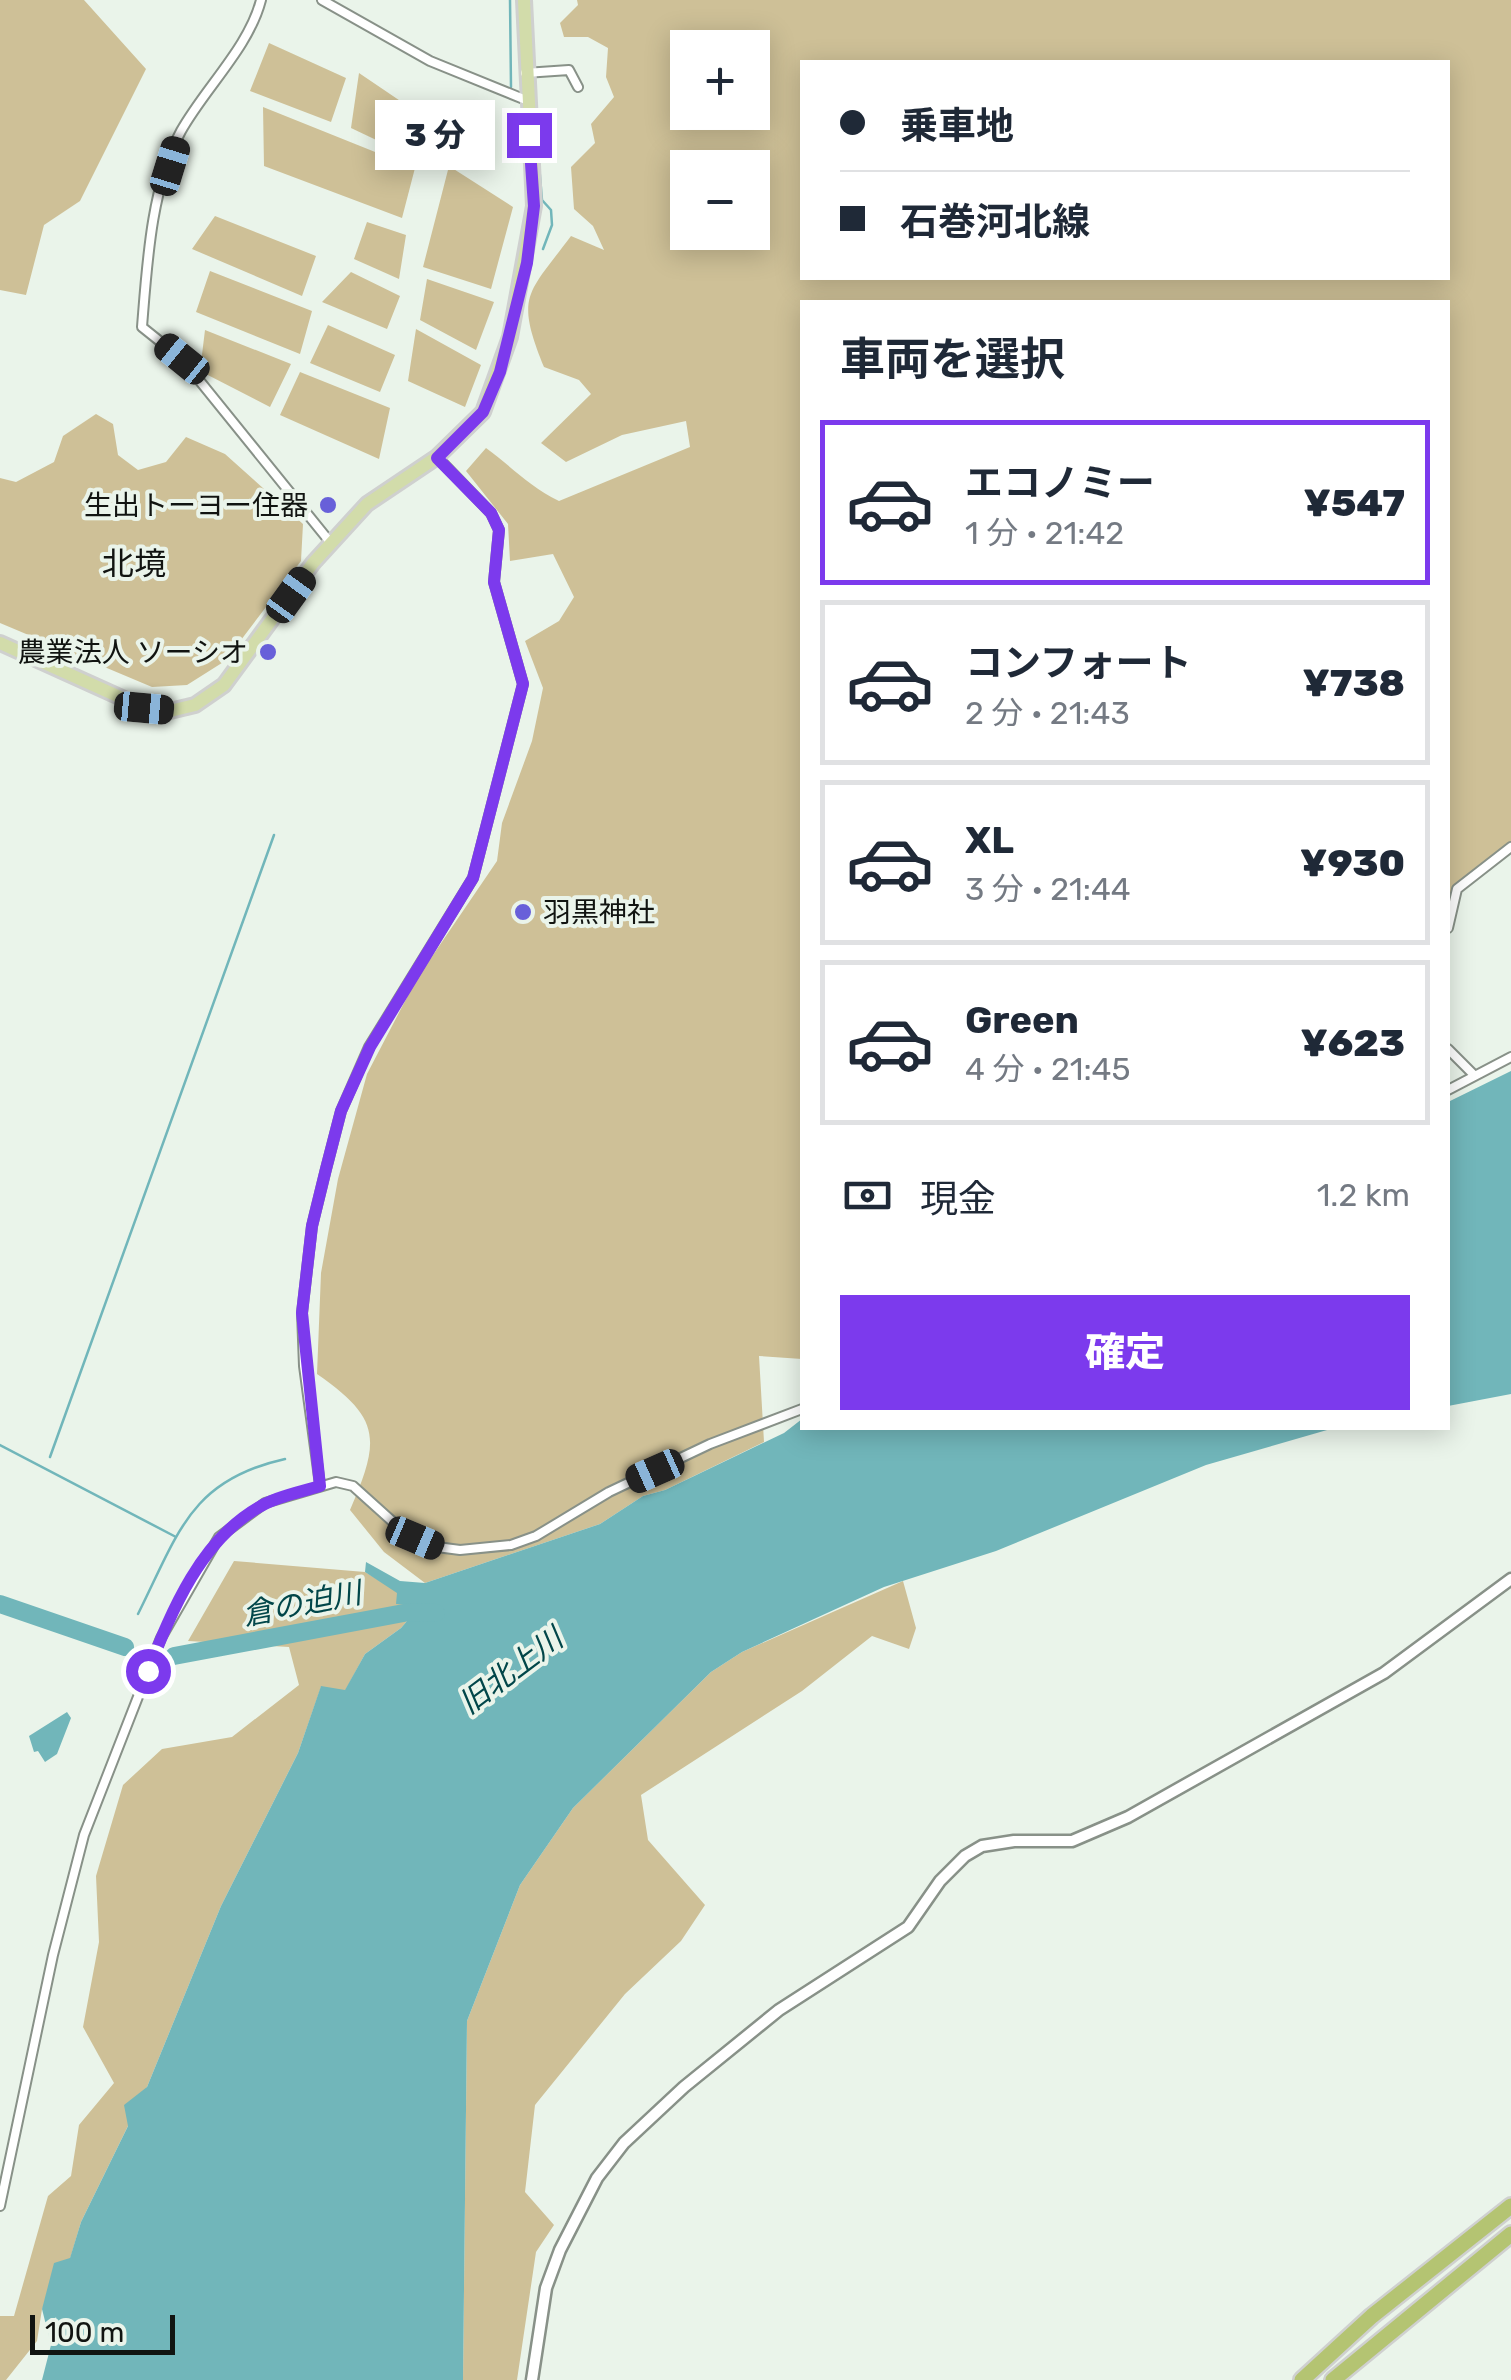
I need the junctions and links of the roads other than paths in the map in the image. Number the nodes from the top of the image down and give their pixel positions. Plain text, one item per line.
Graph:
1 (261, 0) edge
2 (322, 0) edge
3 (524, 0) edge
4 (525, 73) junction
5 (578, 88) dead end
6 (526, 100) junction
7 (437, 458) junction
8 (330, 542) junction
9 (0, 642) edge
10 (1511, 847) edge
11 (1450, 919) edge
12 (1450, 1051) edge
13 (1511, 1057) edge
14 (1474, 1075) junction
15 (1450, 1089) edge
16 (800, 1410) edge
17 (320, 1486) junction
18 (1511, 1579) edge
19 (0, 2206) edge
20 (1511, 2206) edge
21 (1511, 2234) edge
22 (532, 2380) edge
23 (1302, 2380) edge
24 (1333, 2380) edge

1 - 8 street
2 - 6 street
3 - 4 main road
4 - 5 street
4 - 6 main road
6 - 7 main road
7 - 8 main road
7 - 17 street
8 - 9 main road
10 - 11 street
12 - 14 street
13 - 14 street
14 - 15 street
16 - 17 street
17 - 19 street
18 - 22 street
20 - 23 highway
21 - 24 highway

